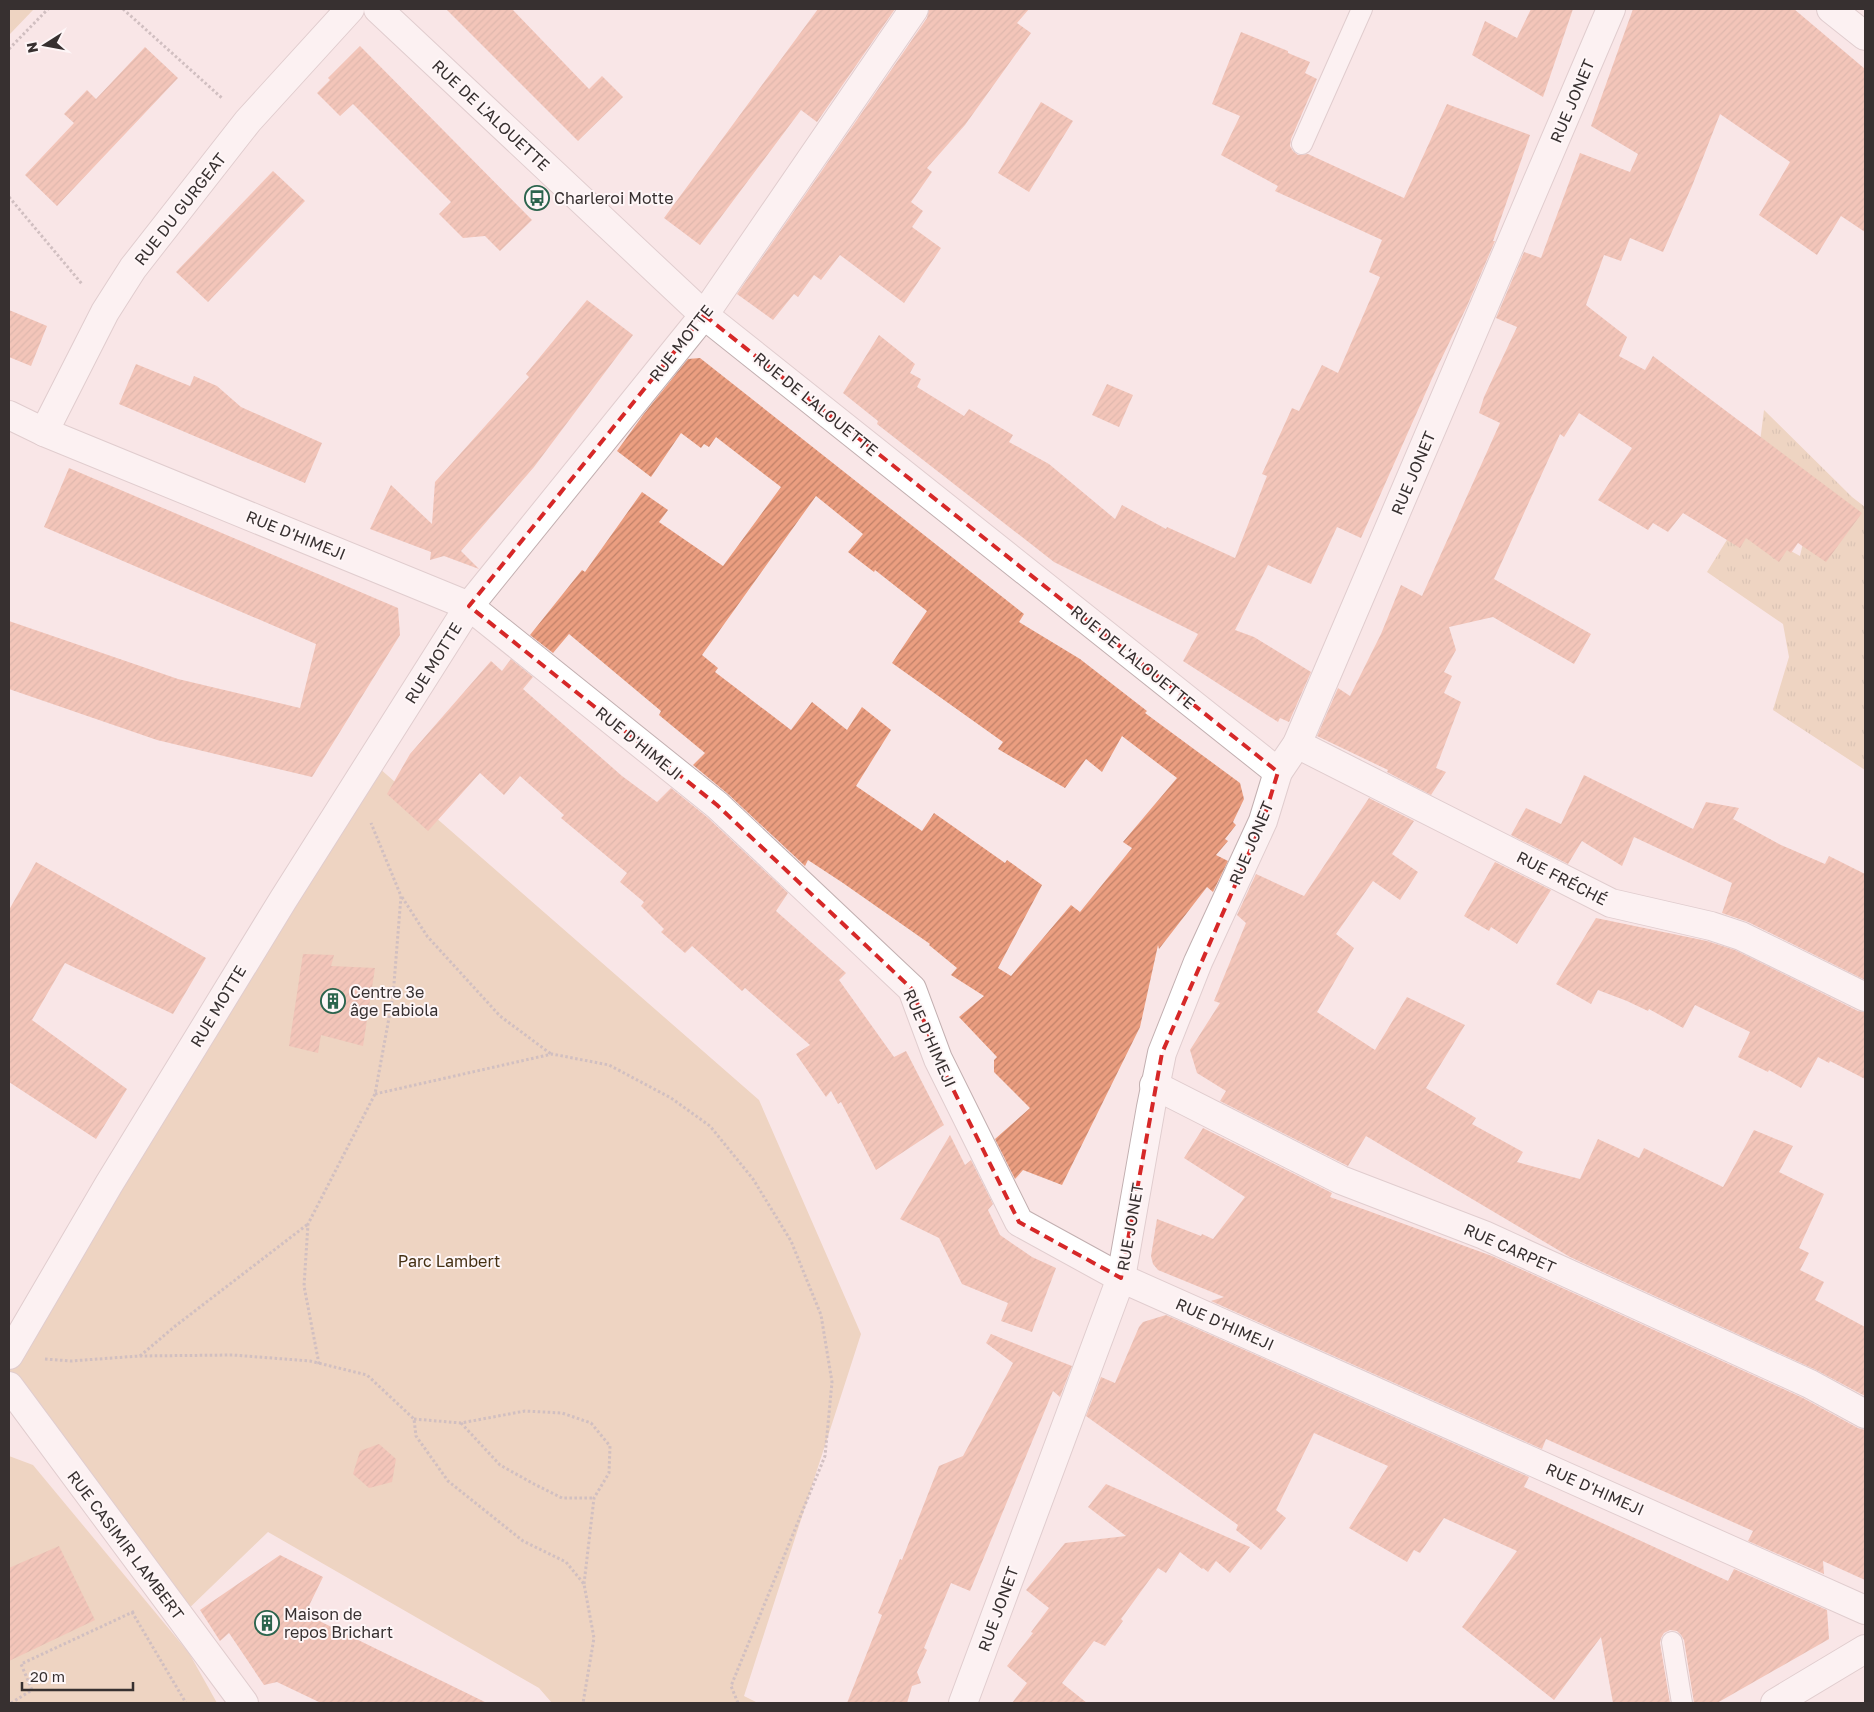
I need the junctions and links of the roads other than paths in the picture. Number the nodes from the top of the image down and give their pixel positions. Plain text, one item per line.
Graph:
1 (350, 9) edge
2 (378, 9) edge
3 (914, 9) edge
4 (1362, 9) edge
5 (1612, 9) edge
6 (1831, 9) edge
7 (1865, 36) edge
8 (1302, 144) dead end
9 (704, 315) junction
10 (9, 416) edge
11 (44, 432) junction
12 (469, 606) junction
13 (1296, 744) junction
14 (1278, 772) junction
15 (1865, 997) edge
16 (1154, 1085) junction
17 (1122, 1278) junction
18 (9, 1355) edge
19 (9, 1386) edge
20 (1865, 1414) edge
21 (1865, 1610) edge
22 (1672, 1642) dead end
23 (1865, 1649) edge
24 (244, 1703) edge
25 (963, 1703) edge
26 (1682, 1703) edge
27 (1775, 1703) edge

1 - 11 street, RUE DU GURGEAT
2 - 9 street, RUE DE L'ALOUETTE
3 - 9 street, RUE MOTTE
4 - 8 lane
5 - 13 street, RUE JONET
6 - 7 street
9 - 12 street, RUE MOTTE
9 - 14 street, RUE DE L'ALOUETTE
10 - 11 street, RUE D'HIMEJI
11 - 12 street, RUE D'HIMEJI
12 - 17 street, RUE D'HIMEJI
12 - 18 street, RUE MOTTE
13 - 14 street, RUE JONET
13 - 15 street, RUE FRÉCHÉ
14 - 16 street, RUE JONET
16 - 17 street, RUE JONET
16 - 20 street, RUE CARPET
17 - 21 street, RUE D'HIMEJI
17 - 25 street, RUE JONET
19 - 24 street, RUE CASIMIR LAMBERT
22 - 26 lane
23 - 27 street

